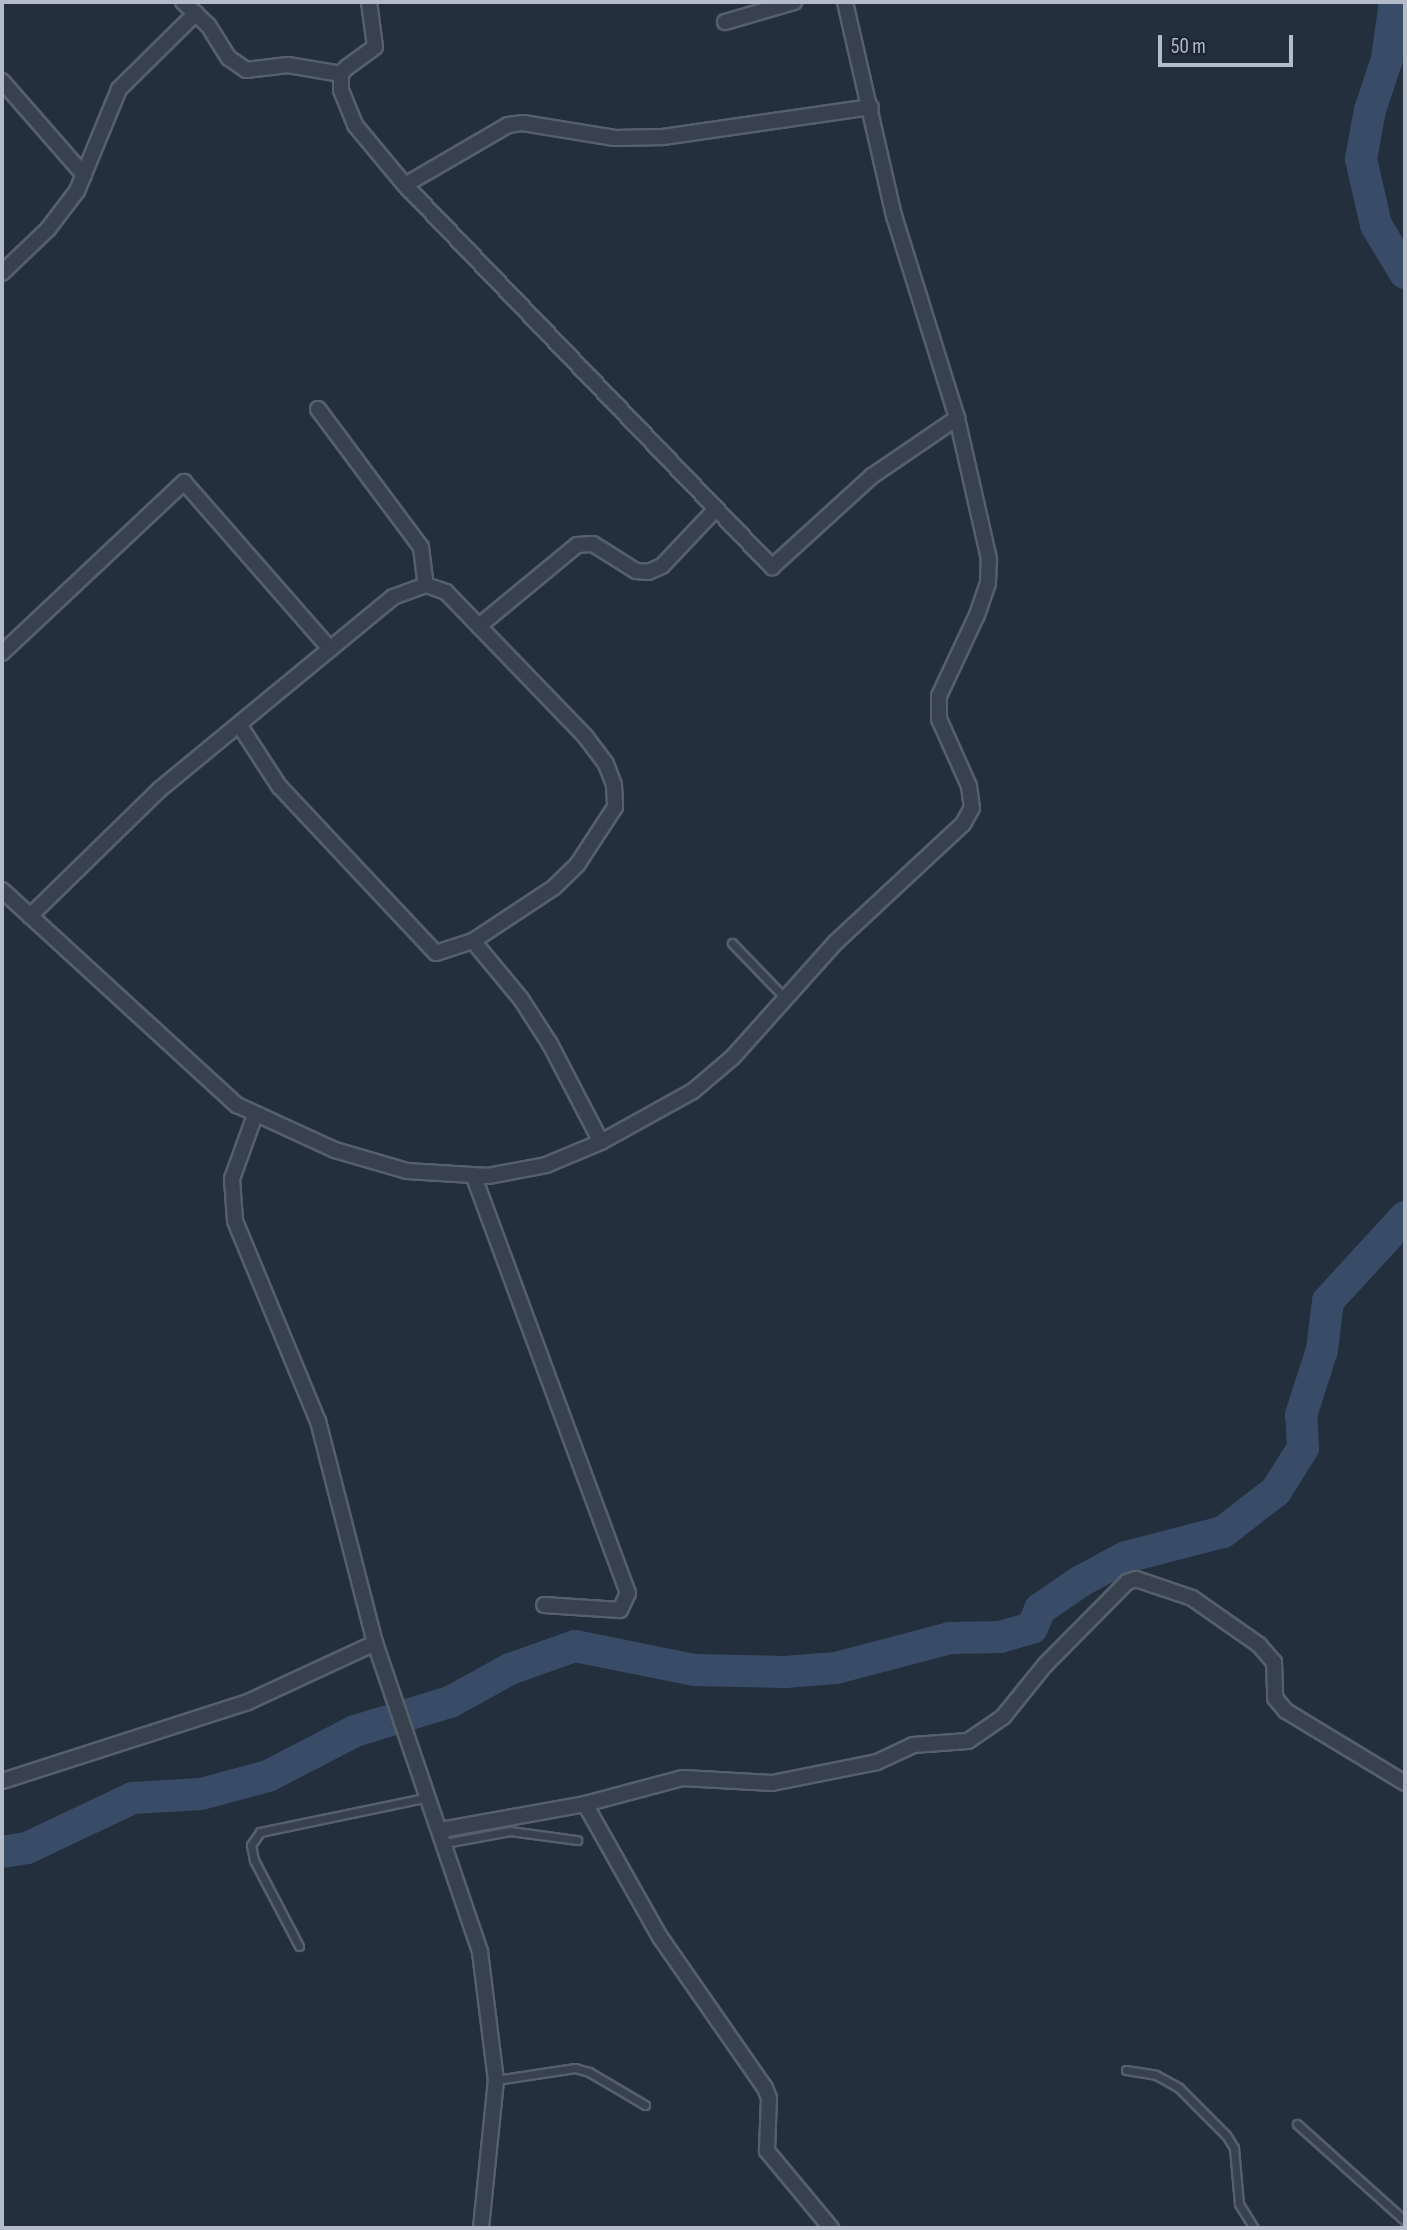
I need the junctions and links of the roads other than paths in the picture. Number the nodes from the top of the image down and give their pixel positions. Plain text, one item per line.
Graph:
1 (183, 2) edge
2 (369, 2) edge
3 (794, 2) edge
4 (845, 2) edge
5 (196, 13) junction
6 (725, 22) dead end
7 (341, 74) junction
8 (2, 81) edge
9 (871, 107) junction
10 (84, 175) junction
11 (405, 185) junction
12 (2, 273) edge
13 (318, 409) dead end
14 (957, 418) junction
15 (714, 511) junction
16 (426, 585) junction
17 (479, 626) junction
18 (330, 649) junction
19 (2, 653) edge
20 (240, 726) junction
21 (2, 890) edge
22 (30, 916) junction
23 (472, 941) junction
24 (732, 943) dead end
25 (785, 998) junction
26 (255, 1115) junction
27 (601, 1142) junction
28 (474, 1177) junction
29 (544, 1605) dead end
30 (375, 1643) junction
31 (2, 1781) edge
32 (1405, 1783) edge
33 (425, 1798) junction
34 (585, 1804) junction
35 (443, 1836) junction
36 (577, 1840) dead end
37 (299, 1946) dead end
38 (1126, 2070) dead end
39 (496, 2080) junction
40 (645, 2105) dead end
41 (1297, 2124) dead end
42 (1405, 2221) edge
43 (481, 2228) edge
44 (831, 2228) edge
45 (1254, 2228) edge

1 - 5 street
2 - 7 street
3 - 6 street
4 - 9 street
5 - 7 street
5 - 10 street
7 - 11 street
8 - 10 street
9 - 11 street
9 - 14 street
10 - 12 street
11 - 15 street
13 - 16 street
14 - 15 street
14 - 25 street
15 - 17 street
16 - 17 street
16 - 18 street
17 - 23 street
18 - 19 street
18 - 20 street
20 - 22 street
20 - 23 street
21 - 22 street
22 - 26 street
23 - 27 street
24 - 25 lane
25 - 27 street
26 - 28 street
26 - 30 street
27 - 28 street
28 - 29 street
30 - 31 street
30 - 33 street
32 - 34 street
33 - 35 street
33 - 37 lane
34 - 35 street
34 - 44 street
35 - 36 lane
35 - 39 street
38 - 45 lane
39 - 40 lane
39 - 43 street
41 - 42 lane

